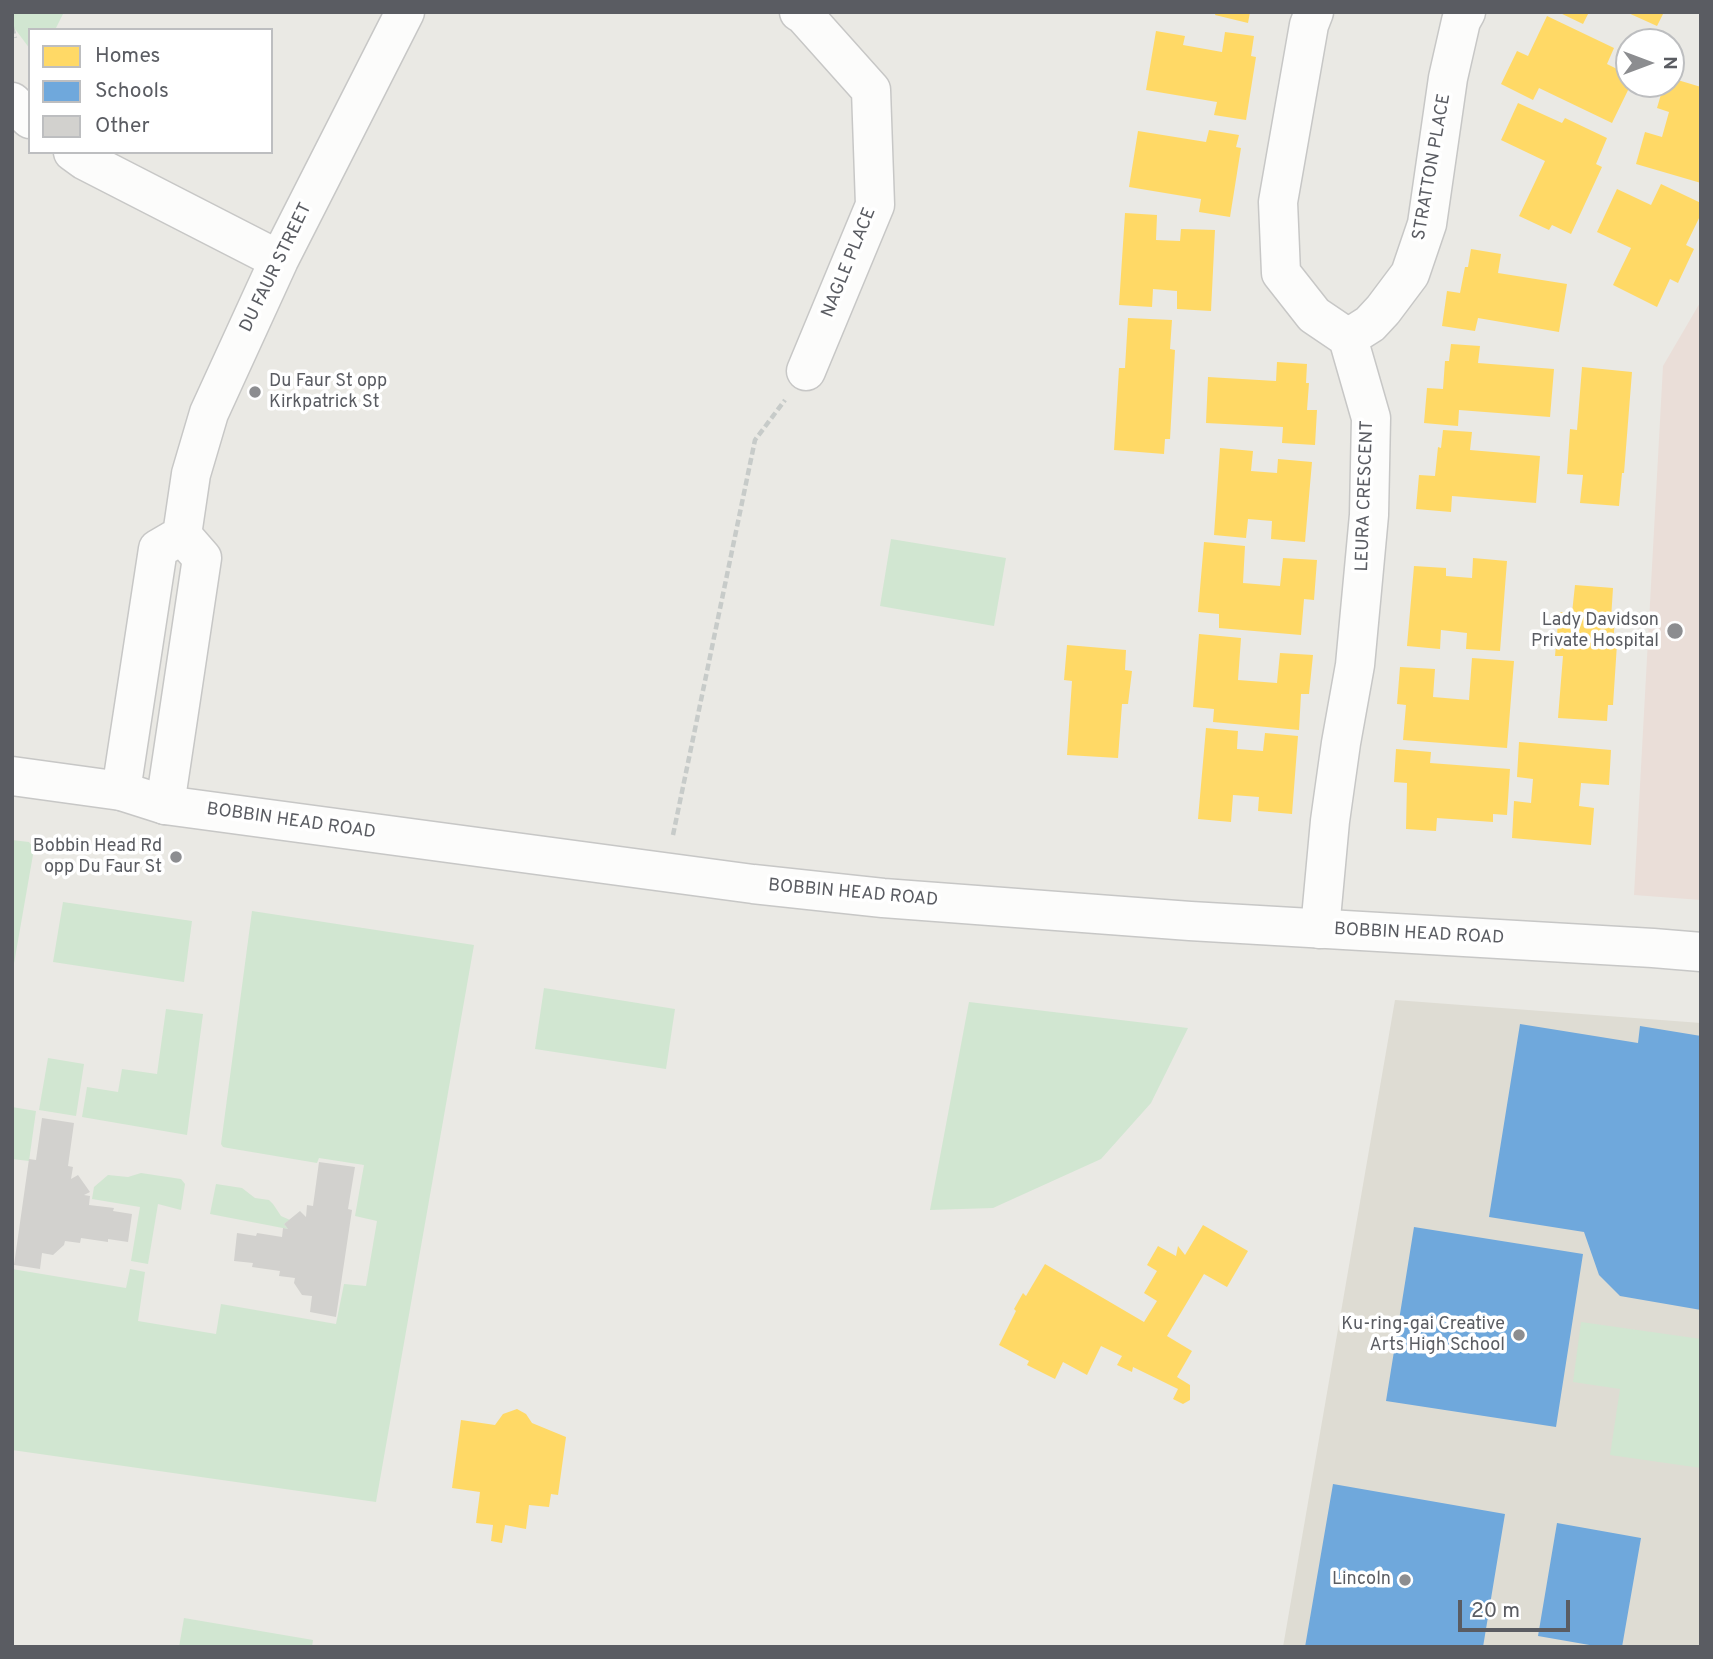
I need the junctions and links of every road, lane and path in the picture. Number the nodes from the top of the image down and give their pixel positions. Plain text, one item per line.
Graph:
1 (405, 12) edge
2 (799, 12) edge
3 (1314, 12) edge
4 (1466, 12) edge
5 (12, 27) edge
6 (15, 38) dead end
7 (12, 102) edge
8 (28, 117) edge
9 (76, 154) edge
10 (279, 260) junction
11 (1348, 338) junction
12 (806, 371) joint
13 (182, 535) junction
14 (12, 776) edge
15 (121, 791) junction
16 (165, 805) junction
17 (666, 872) junction
18 (1320, 929) junction
19 (1701, 952) edge

1 - 10 street, DU FAUR STREET
2 - 12 street, NAGLE PLACE
3 - 11 street
4 - 11 street, STRATTON PLACE
5 - 6 path
7 - 8 street
9 - 10 street
10 - 13 street, DU FAUR STREET
11 - 18 street, LEURA CRESCENT
12 - 17 path
13 - 15 street
13 - 16 street
14 - 15 street, BOBBIN HEAD ROAD
15 - 16 street, BOBBIN HEAD ROAD
16 - 17 street, BOBBIN HEAD ROAD
17 - 18 street, BOBBIN HEAD ROAD
18 - 19 street, BOBBIN HEAD ROAD

